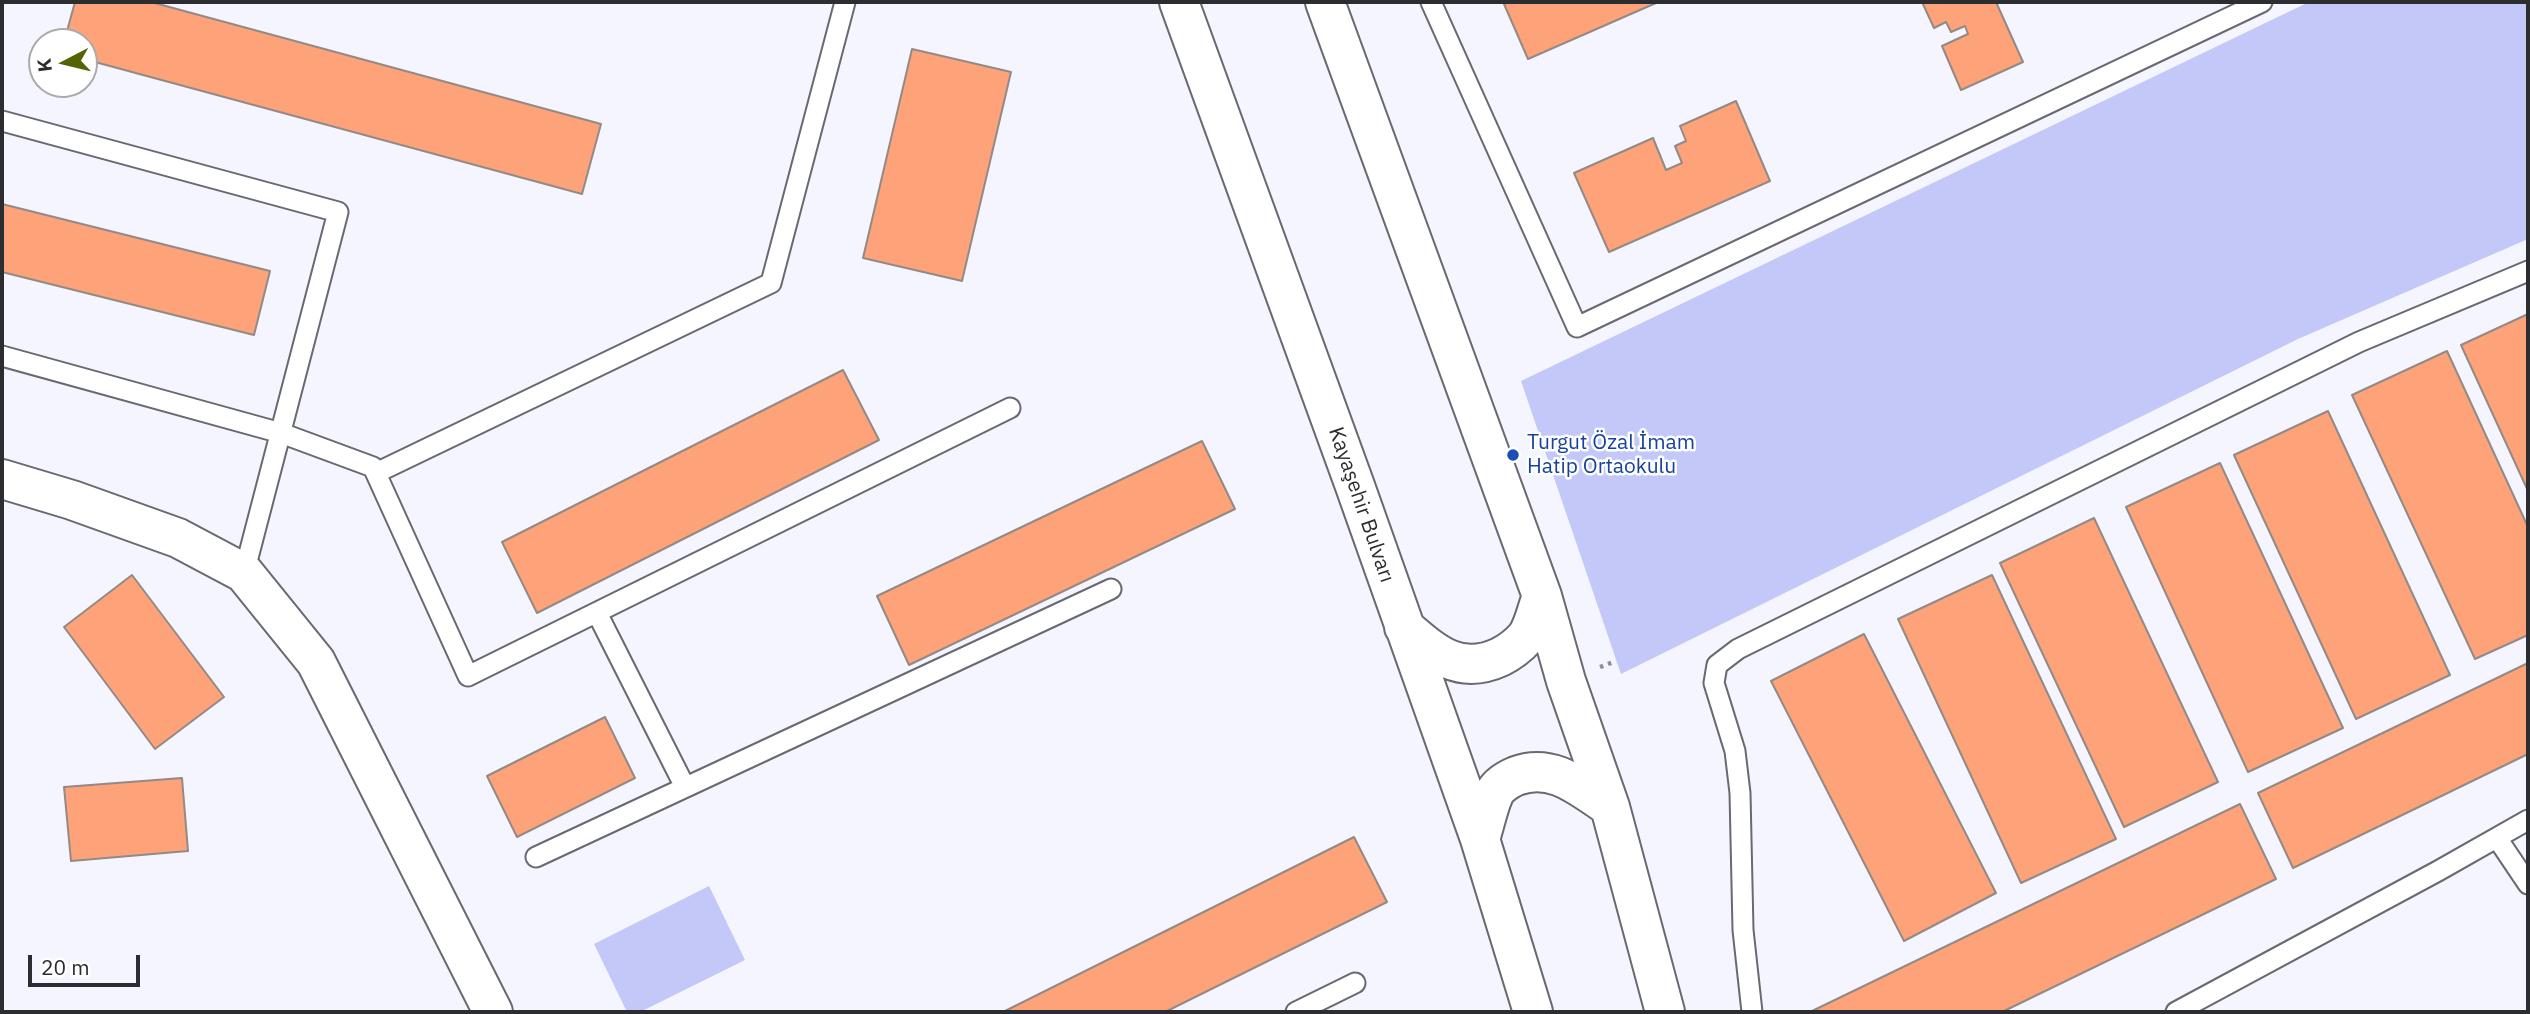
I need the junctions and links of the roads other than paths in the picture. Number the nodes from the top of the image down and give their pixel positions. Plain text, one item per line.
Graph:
1 (845, 2) edge
2 (1179, 2) edge
3 (1325, 2) edge
4 (1431, 2) edge
5 (2262, 2) edge
6 (2, 121) edge
7 (2528, 271) edge
8 (2, 356) edge
9 (1010, 408) dead end
10 (281, 433) junction
11 (376, 473) junction
12 (2, 480) edge
13 (244, 573) junction
14 (1111, 589) dead end
15 (1542, 596) junction
16 (597, 613) junction
17 (1404, 627) junction
18 (685, 787) junction
19 (1609, 807) junction
20 (2528, 820) edge
21 (2497, 838) junction
22 (1480, 839) junction
23 (536, 856) dead end
24 (2528, 884) edge
25 (1355, 983) dead end
26 (493, 1012) edge
27 (1296, 1012) edge
28 (1533, 1012) edge
29 (1665, 1012) edge
30 (1752, 1012) edge
31 (2176, 1012) edge

1 - 11 lane
2 - 17 main road, Kayaşehir Bulvarı
3 - 15 main road
4 - 5 lane
6 - 10 lane
7 - 30 lane
8 - 10 lane
9 - 16 lane
10 - 11 lane
10 - 13 lane
11 - 16 lane
12 - 13 main road
13 - 26 main road
14 - 18 lane
15 - 17 main road
15 - 19 main road
16 - 18 lane
17 - 22 main road, Kayaşehir Bulvarı
18 - 23 lane
19 - 22 main road
19 - 29 main road
20 - 21 lane
21 - 24 lane
21 - 31 lane
22 - 28 main road, Kayaşehir Bulvarı
25 - 27 lane

